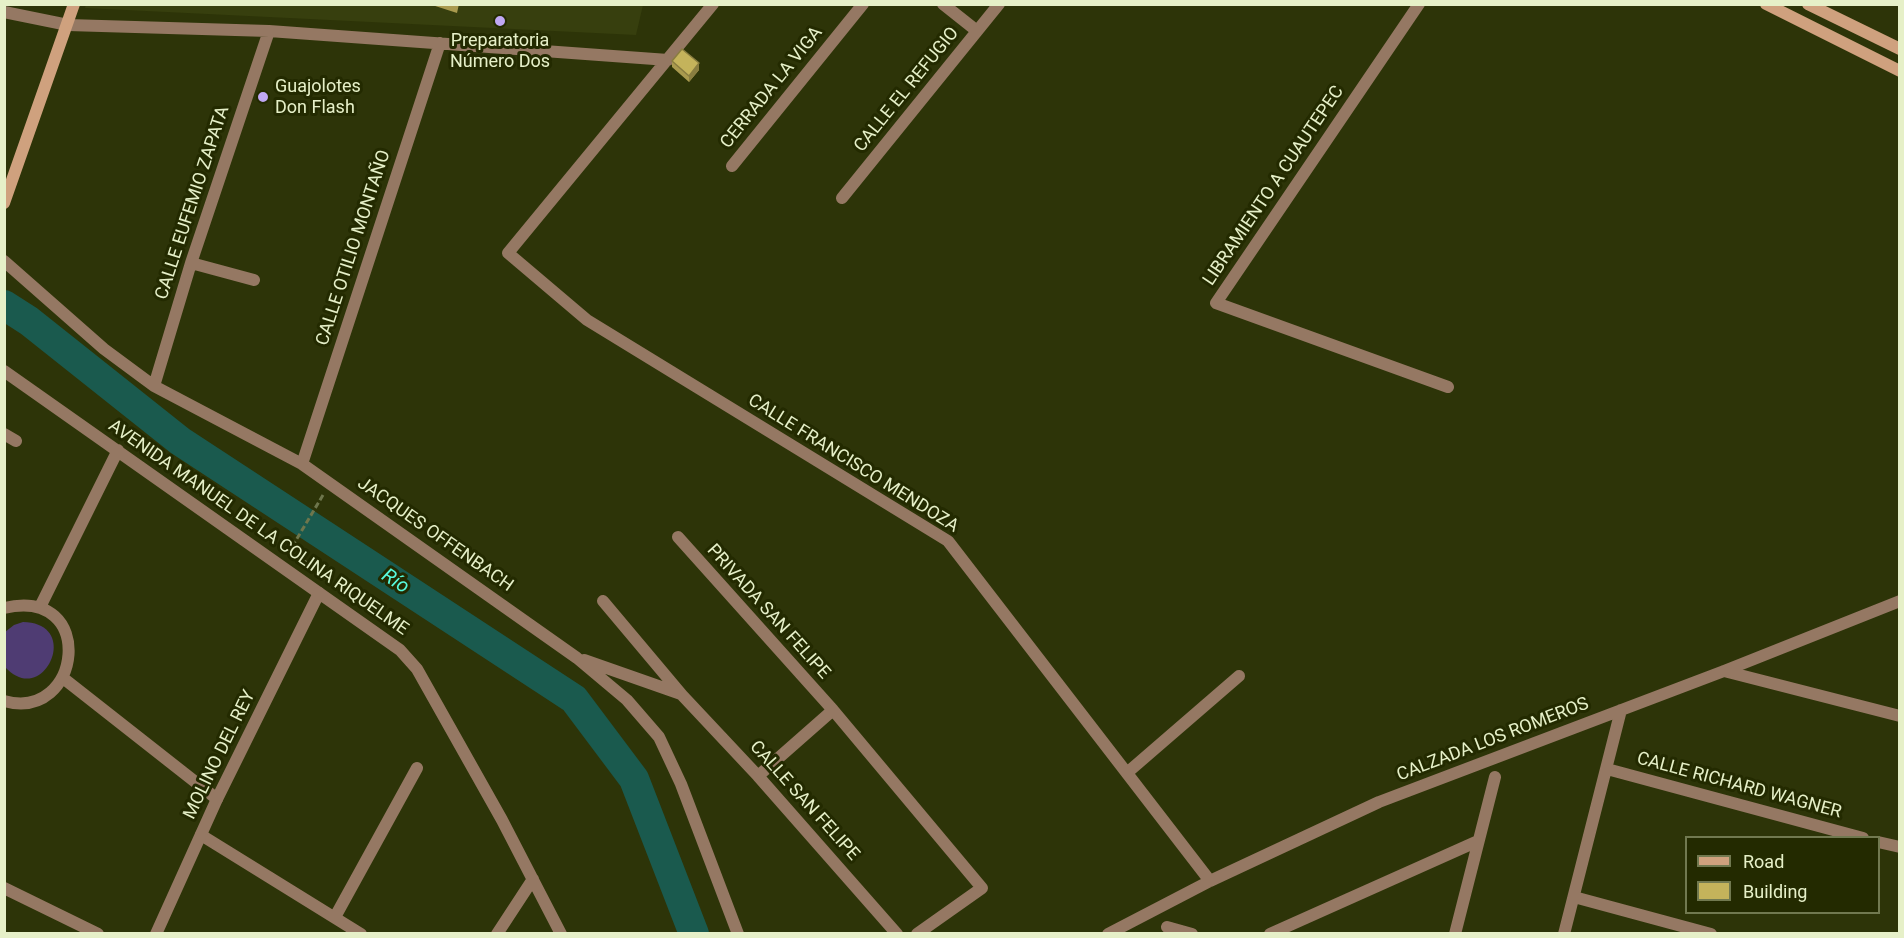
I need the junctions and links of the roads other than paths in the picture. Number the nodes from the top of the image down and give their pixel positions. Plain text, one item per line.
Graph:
1 (74, 4) edge
2 (713, 4) edge
3 (864, 4) edge
4 (943, 4) edge
5 (999, 4) edge
6 (1419, 4) edge
7 (1766, 4) edge
8 (1808, 4) edge
9 (4, 12) edge
10 (68, 26) junction
11 (269, 31) junction
12 (977, 31) junction
13 (440, 43) junction
14 (1899, 49) edge
15 (668, 60) junction
16 (1899, 71) edge
17 (732, 166) dead end
18 (842, 198) dead end
19 (4, 203) edge
20 (4, 261) edge
21 (191, 263) junction
22 (254, 279) dead end
23 (4, 371) edge
24 (154, 386) junction
25 (1448, 387) dead end
26 (118, 450) junction
27 (302, 464) junction
28 (678, 537) dead end
29 (319, 593) junction
30 (1899, 601) edge
31 (603, 602) dead end
32 (40, 607) junction
33 (4, 608) edge
34 (578, 658) junction
35 (1724, 671) junction
36 (1239, 676) dead end
37 (63, 678) junction
38 (682, 694) junction
39 (4, 701) edge
40 (833, 710) junction
41 (1621, 710) junction
42 (1899, 716) edge
43 (417, 768) dead end
44 (1607, 769) junction
45 (1128, 772) junction
46 (758, 776) junction
47 (1495, 777) dead end
48 (217, 799) junction
49 (201, 835) junction
50 (1859, 836) edge
51 (1478, 841) junction
52 (1880, 842) edge
53 (1899, 847) edge
54 (532, 879) junction
55 (1210, 881) junction
56 (4, 888) edge
57 (1574, 897) junction
58 (335, 917) junction
59 (1167, 927) dead end
60 (98, 933) edge
61 (156, 933) edge
62 (361, 933) edge
63 (497, 933) edge
64 (561, 933) edge
65 (738, 933) edge
66 (897, 933) edge
67 (919, 933) edge
68 (1108, 933) edge
69 (1192, 933) edge
70 (1270, 933) edge
71 (1455, 933) edge
72 (1564, 933) edge
73 (1711, 933) edge

1 - 10 main road
2 - 15 street
3 - 17 street, CERRADA LA VIGA
4 - 12 street
5 - 12 street, CALLE EL REFUGIO
6 - 25 street, LIBRAMIENTO A CUAUTEPEC
7 - 16 main road
8 - 14 main road
9 - 10 street
10 - 11 street
10 - 19 main road
11 - 13 street
11 - 21 street, CALLE EUFEMIO ZAPATA
12 - 18 street, CALLE EL REFUGIO
13 - 15 street
13 - 27 street, CALLE OTILIO MONTAÑO
15 - 45 street, CALLE FRANCISCO MENDOZA
20 - 24 street, JACQUES OFFENBACH
21 - 22 street
21 - 24 street, CALLE EUFEMIO ZAPATA
23 - 26 street, AVENIDA MANUEL DE LA COLINA RIQUELME
24 - 27 street, JACQUES OFFENBACH
26 - 29 street, AVENIDA MANUEL DE LA COLINA RIQUELME
26 - 32 street
27 - 34 street, JACQUES OFFENBACH
28 - 40 street, PRIVADA SAN FELIPE
29 - 48 street, MOLINO DEL REY
29 - 54 street, AVENIDA MANUEL DE LA COLINA RIQUELME
30 - 35 street, CALZADA LOS ROMEROS
31 - 38 street
32 - 33 street
32 - 37 street
34 - 38 street
34 - 65 street, JACQUES OFFENBACH
35 - 41 street, CALZADA LOS ROMEROS
35 - 42 street
36 - 45 street
37 - 39 street
37 - 48 street
38 - 46 street, CALLE SAN FELIPE
40 - 46 street
40 - 67 street
41 - 44 street
41 - 55 street, CALZADA LOS ROMEROS
43 - 58 street
44 - 50 street, CALLE RICHARD WAGNER
44 - 57 street
45 - 55 street, CALLE FRANCISCO MENDOZA
46 - 66 street, CALLE SAN FELIPE
47 - 51 street
48 - 49 street, MOLINO DEL REY
49 - 58 street
49 - 61 street, MOLINO DEL REY
51 - 70 street
51 - 71 street
52 - 53 street
54 - 63 street
54 - 64 street, AVENIDA MANUEL DE LA COLINA RIQUELME
55 - 68 street, CALZADA LOS ROMEROS
56 - 60 street
57 - 72 street
57 - 73 street
58 - 62 street
59 - 69 street

